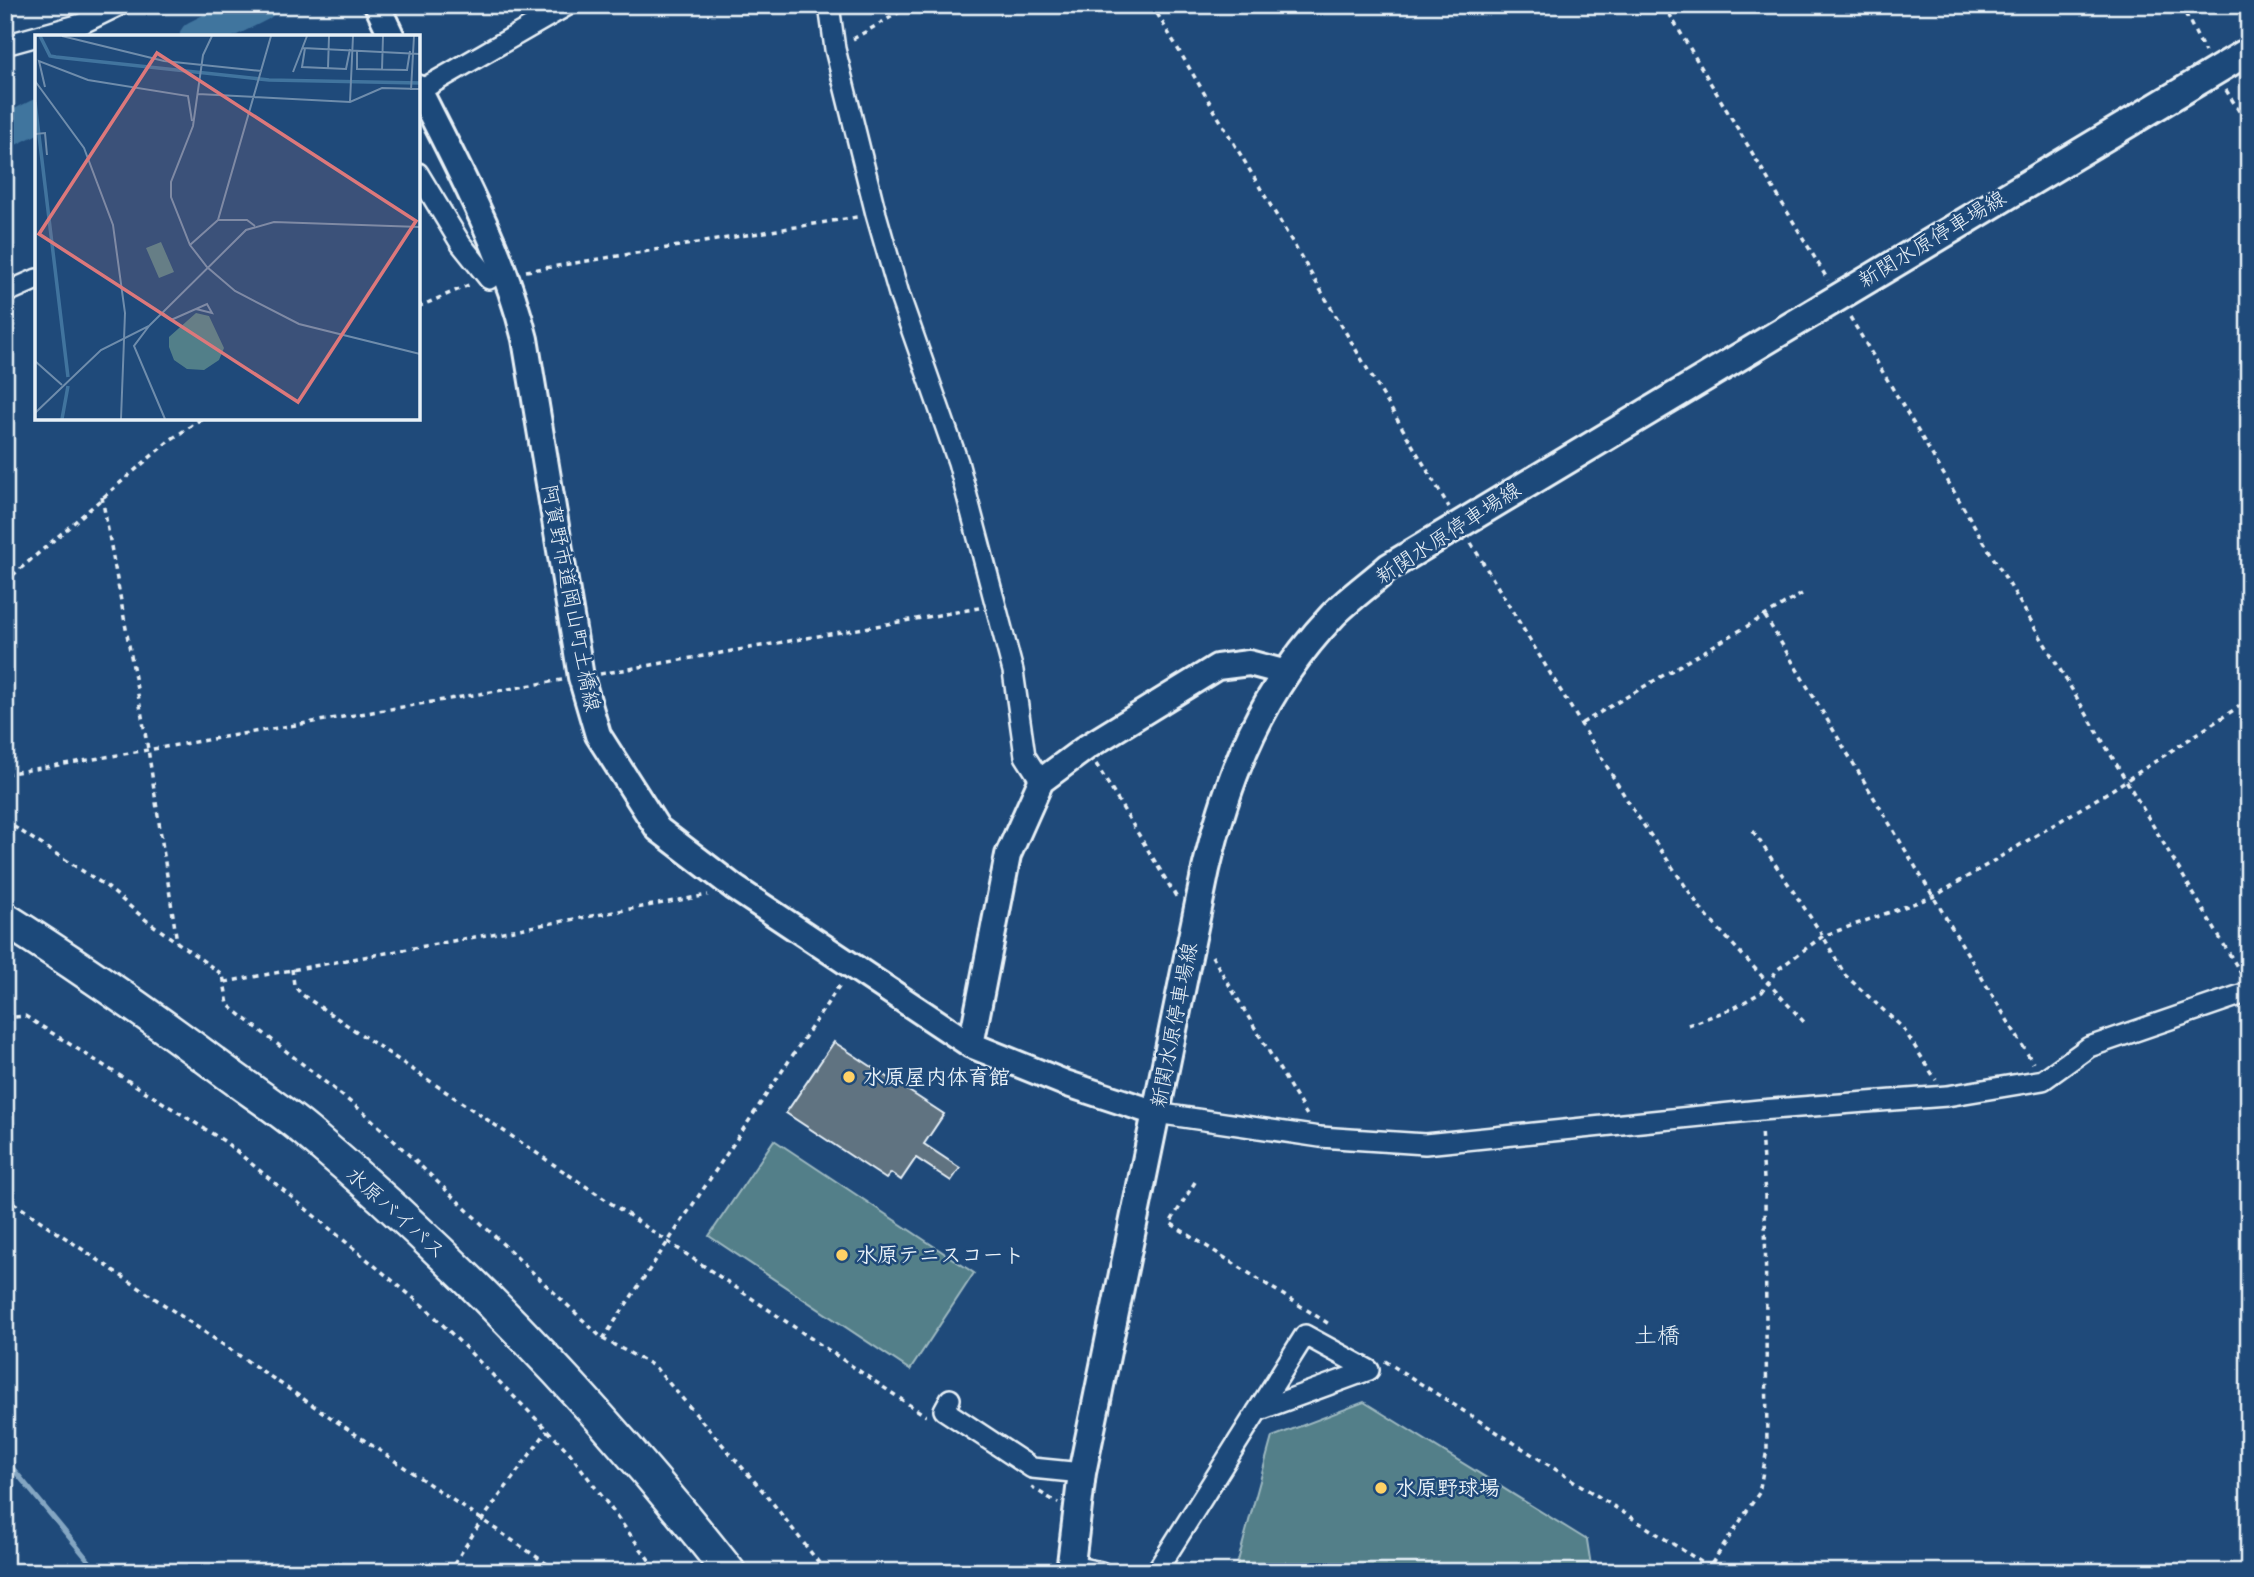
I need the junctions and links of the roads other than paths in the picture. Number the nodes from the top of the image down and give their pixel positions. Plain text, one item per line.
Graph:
1 (120, 5) edge
2 (377, 5) edge
3 (568, 5) edge
4 (829, 5) edge
5 (41, 35) edge
6 (391, 35) edge
7 (35, 37) edge
8 (5, 45) edge
9 (2249, 51) edge
10 (420, 89) edge
11 (420, 92) edge
12 (420, 176) edge
13 (497, 277) junction
14 (35, 280) edge
15 (5, 292) edge
16 (1287, 673) junction
17 (1041, 781) junction
18 (5, 919) edge
19 (2249, 992) edge
20 (971, 1045) junction
21 (1156, 1113) junction
22 (950, 1399) dead end
23 (1257, 1411) junction
24 (1082, 1474) junction
25 (1071, 1569) edge
26 (729, 1572) edge
27 (1101, 1572) edge
28 (1156, 1572) edge

1 - 5 street
2 - 6 street
3 - 10 street
4 - 17 street
7 - 8 street
9 - 16 main road, 新関水原停車場線
11 - 13 street, 阿賀野市道岡山町土橋線
12 - 13 street
13 - 20 street, 阿賀野市道岡山町土橋線
14 - 15 street
16 - 17 street
16 - 21 main road, 新関水原停車場線
17 - 20 street
18 - 26 highway, 水原バイパス
19 - 21 street
20 - 21 street, 阿賀野市道岡山町土橋線
21 - 24 main road, 新関水原停車場線
22 - 24 street
23 - 23 street
23 - 28 street
24 - 25 main road, 新関水原停車場線
25 - 27 street

